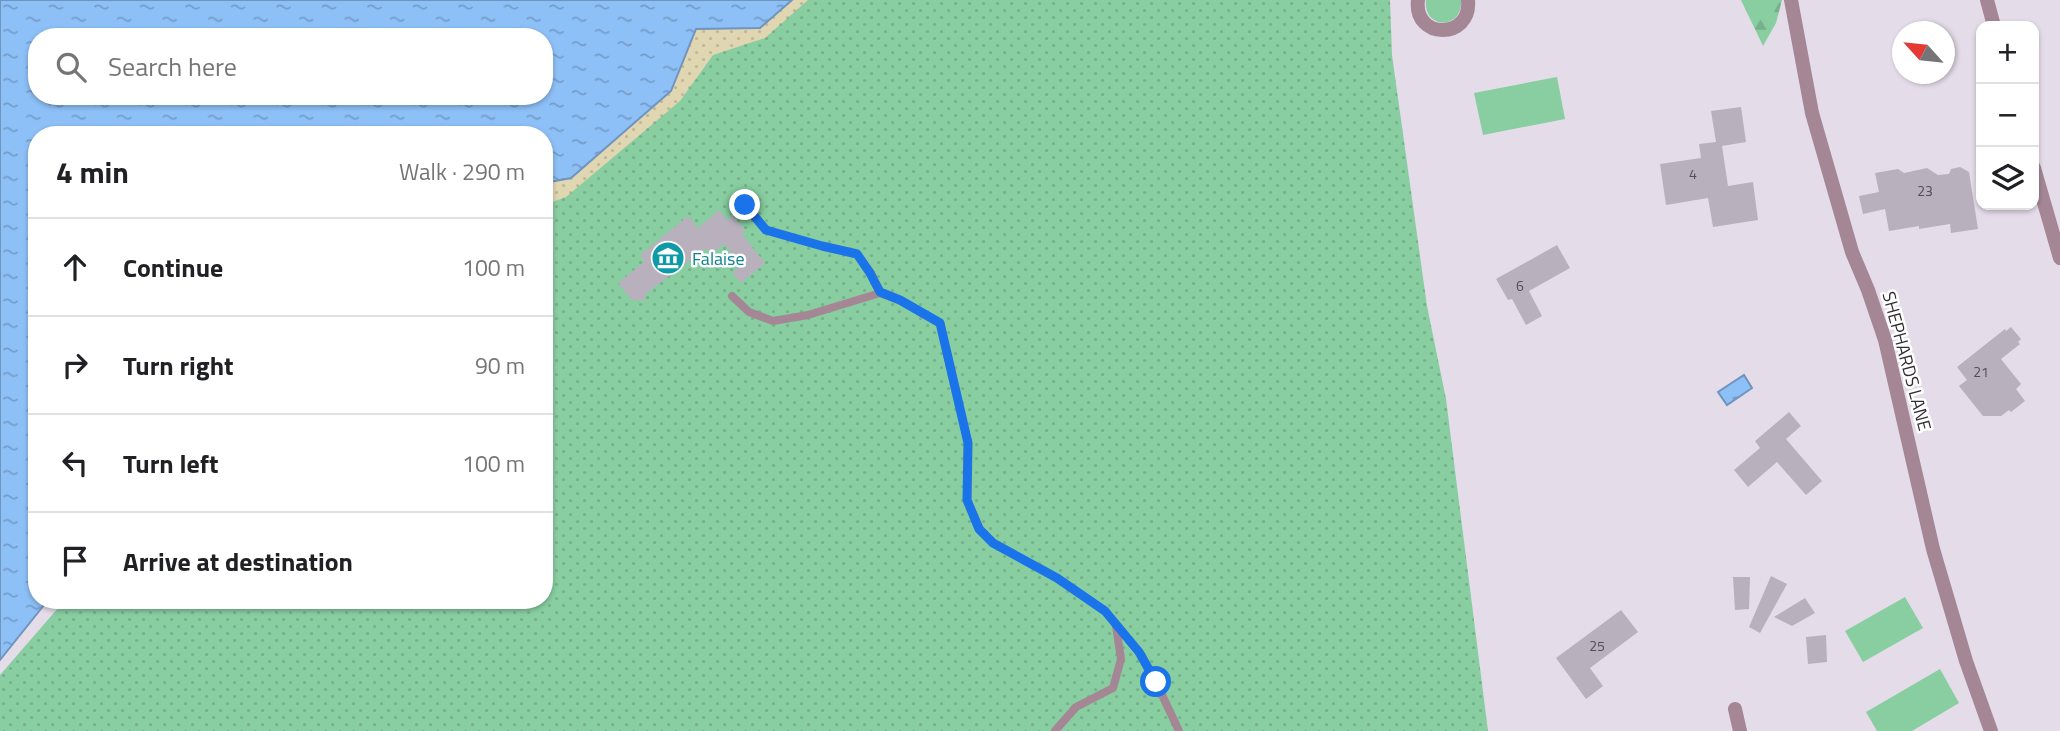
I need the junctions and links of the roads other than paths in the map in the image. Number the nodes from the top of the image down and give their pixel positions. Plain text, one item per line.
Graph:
1 (1418, 0) edge
2 (1485, 0) edge
3 (1791, 0) edge
4 (1987, 0) edge
5 (1468, 2) edge
6 (1993, 21) edge
7 (2039, 185) edge
8 (745, 205) dead end
9 (2060, 258) edge
10 (880, 292) junction
11 (732, 296) dead end
12 (1116, 624) junction
13 (1735, 709) dead end
14 (1055, 731) edge
15 (1179, 731) edge
16 (1740, 731) edge
17 (1992, 731) edge

1 - 5 street
2 - 5 street
3 - 17 street, SHEPHARDS LANE
4 - 6 street
7 - 9 street
8 - 10 lane
10 - 11 lane
10 - 12 lane
12 - 14 lane
12 - 15 lane
13 - 16 street

